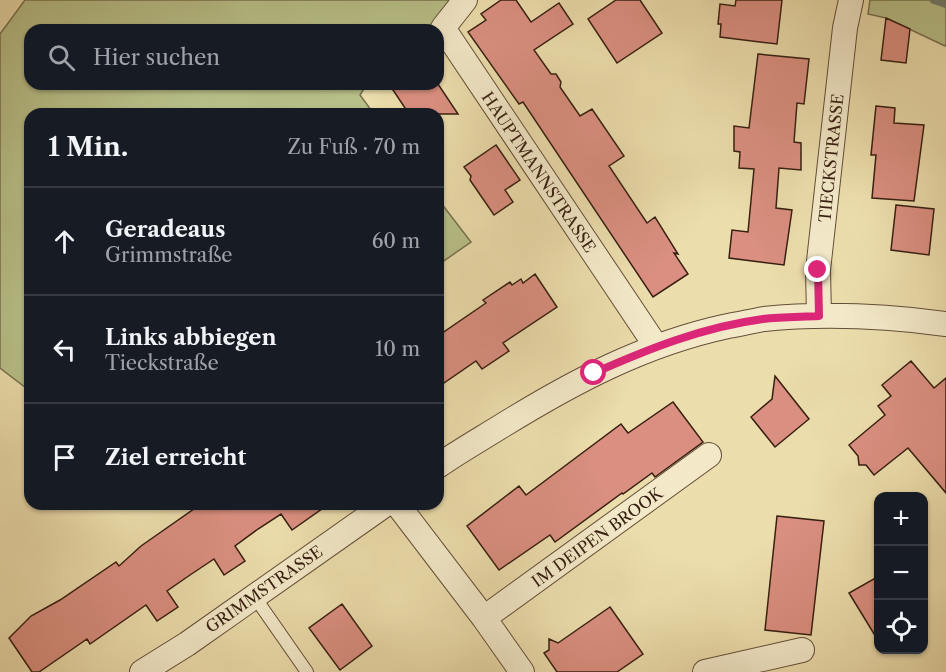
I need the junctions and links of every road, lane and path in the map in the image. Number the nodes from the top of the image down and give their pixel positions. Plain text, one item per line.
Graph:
1 (465, 0) edge
2 (851, 0) edge
3 (444, 27) edge
4 (444, 29) edge
5 (819, 316) junction
6 (946, 324) edge
7 (656, 346) junction
8 (709, 455) dead end
9 (444, 462) edge
10 (377, 510) edge
11 (402, 510) edge
12 (254, 596) junction
13 (484, 618) junction
14 (802, 650) dead end
15 (142, 672) edge
16 (307, 672) edge
17 (522, 672) edge
18 (708, 672) edge

1 - 3 street, HAUPTMANNSTRASSE
2 - 5 street, TIECKSTRASSE
4 - 7 street, HAUPTMANNSTRASSE
5 - 6 street
5 - 7 street
7 - 9 street
8 - 13 street, IM DEIPEN BROOK
10 - 12 street, GRIMMSTRASSE
11 - 13 street
12 - 15 street, GRIMMSTRASSE
12 - 16 lane
13 - 17 street
14 - 18 street

